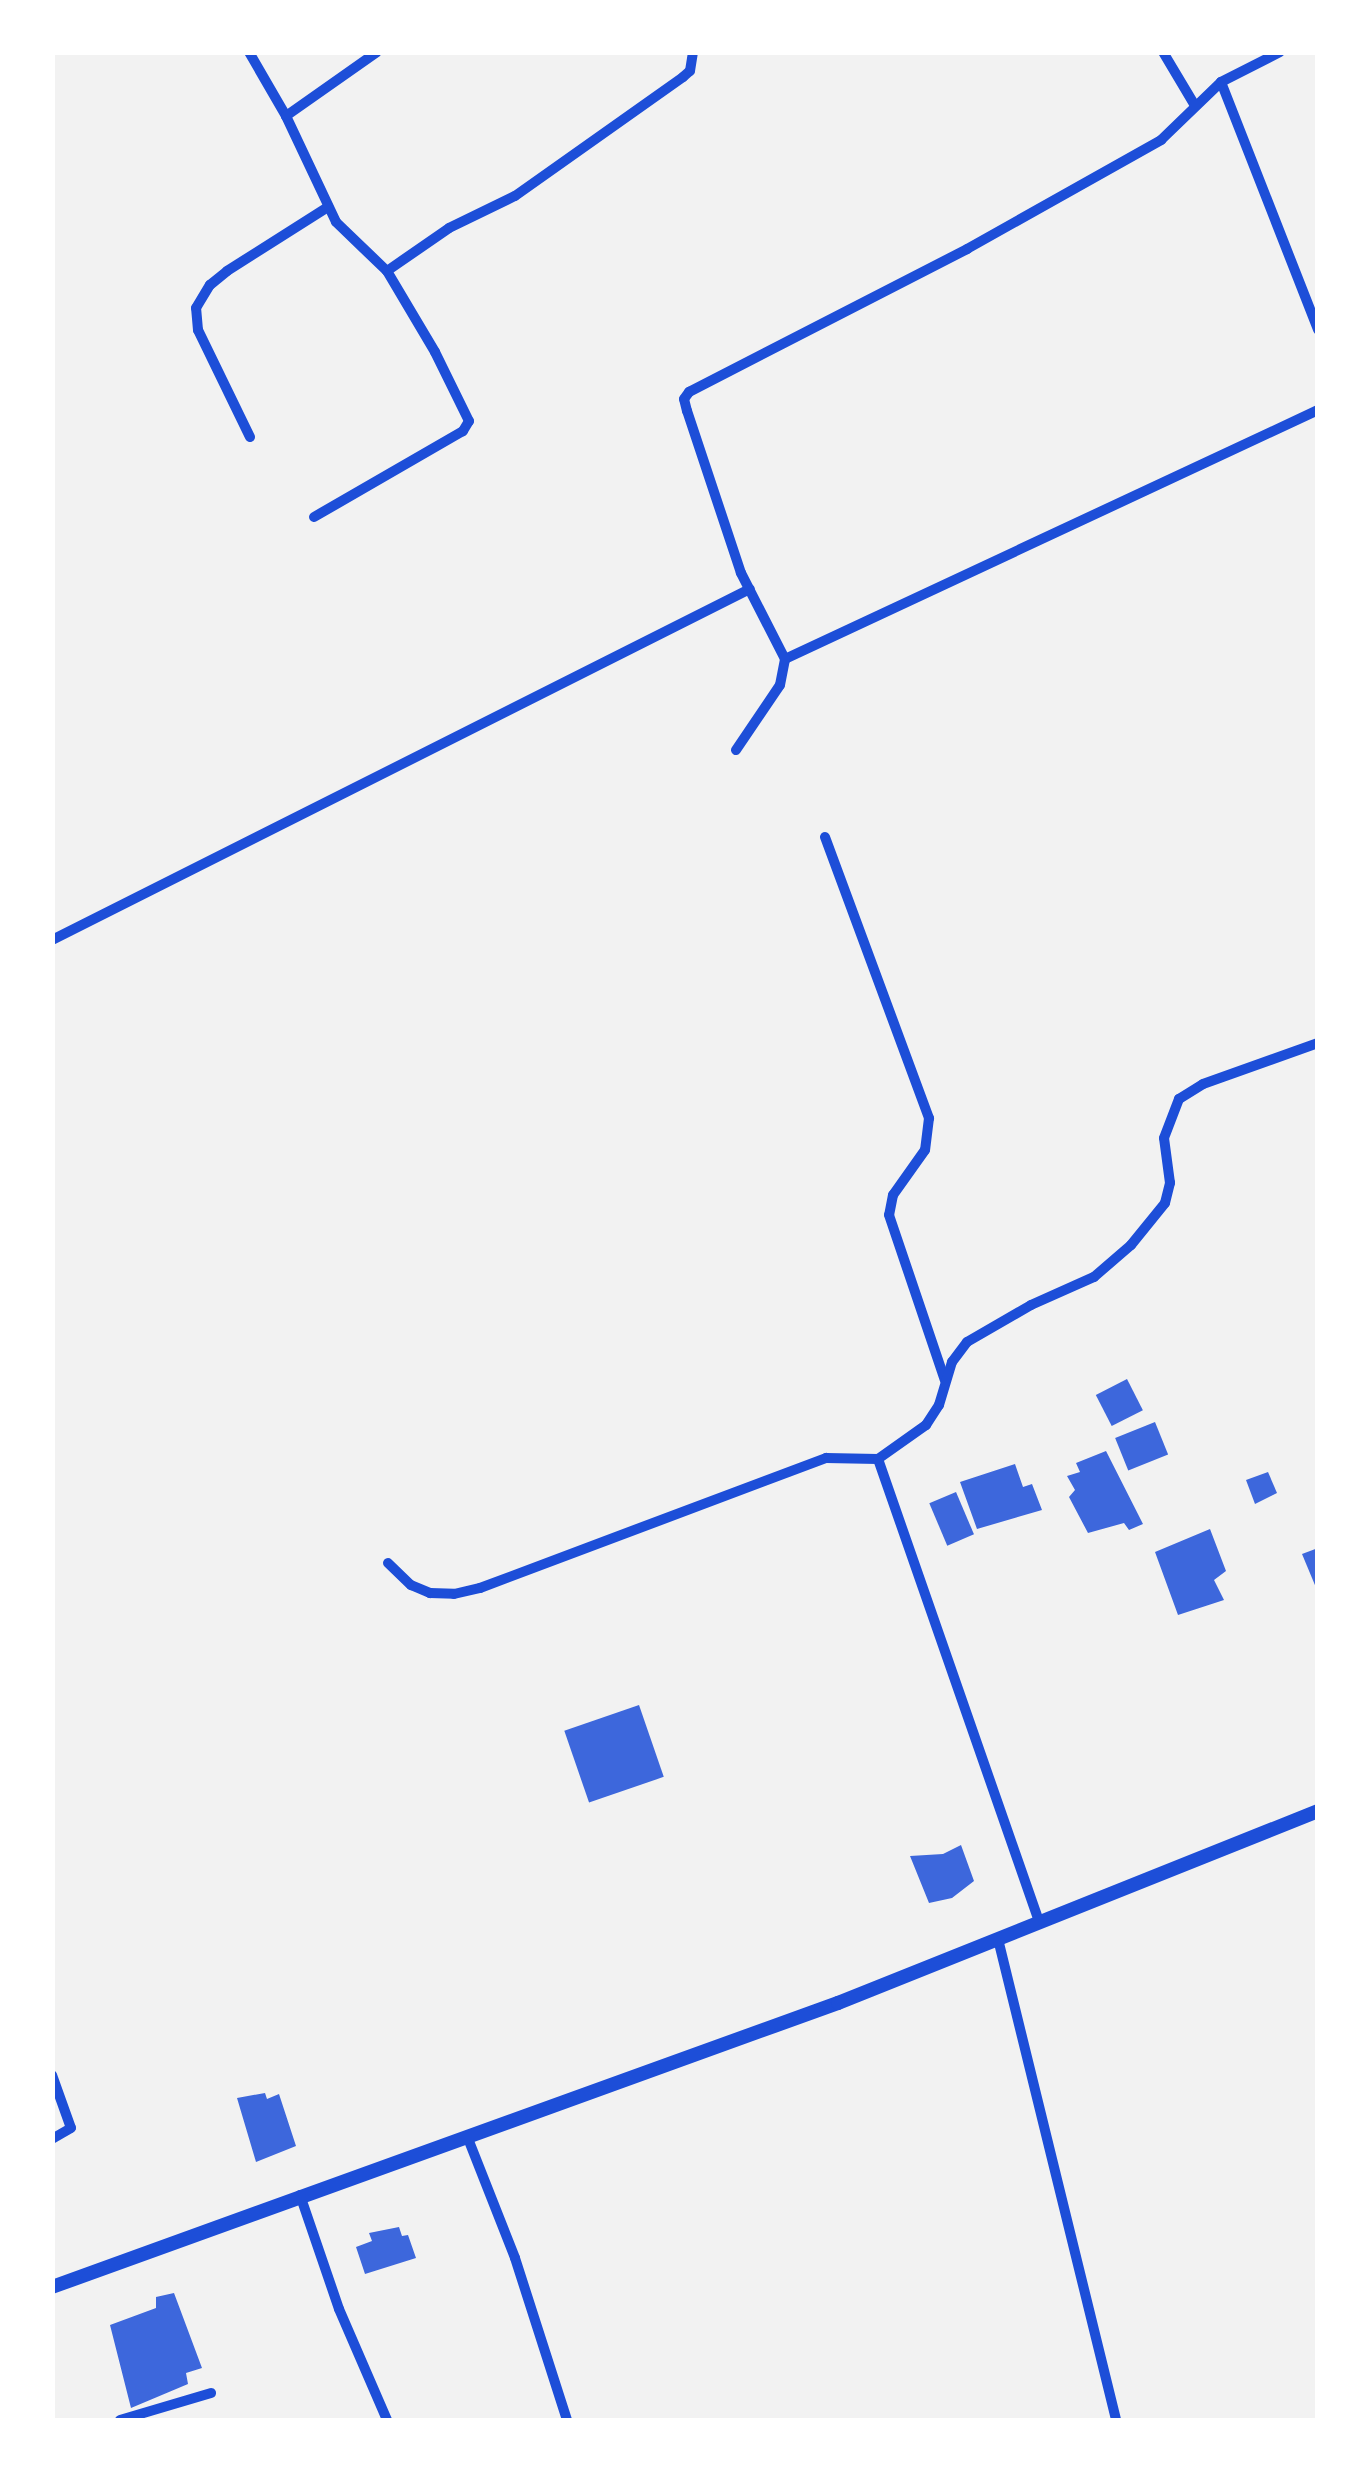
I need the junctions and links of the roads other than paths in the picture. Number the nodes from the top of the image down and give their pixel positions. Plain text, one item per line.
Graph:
1 (250, 52) edge
2 (377, 52) edge
3 (693, 52) edge
4 (1163, 52) edge
5 (1280, 52) edge
6 (1221, 82) junction
7 (1194, 104) junction
8 (286, 116) junction
9 (328, 207) junction
10 (386, 271) junction
11 (1318, 330) edge
12 (1318, 410) edge
13 (250, 437) dead end
14 (314, 517) dead end
15 (750, 589) junction
16 (785, 659) junction
17 (736, 750) dead end
18 (825, 836) dead end
19 (52, 940) edge
20 (1318, 1043) edge
21 (946, 1381) junction
22 (878, 1458) junction
23 (388, 1563) dead end
24 (1316, 1813) edge
25 (1039, 1922) junction
26 (998, 1939) junction
27 (52, 2076) edge
28 (467, 2136) junction
29 (52, 2139) edge
30 (300, 2195) junction
31 (52, 2286) edge
32 (211, 2393) dead end
33 (107, 2420) edge
34 (119, 2420) edge
35 (386, 2420) edge
36 (566, 2420) edge
37 (1116, 2420) edge

1 - 8 street
2 - 8 street
3 - 10 street
4 - 7 street
5 - 6 street
6 - 7 street
6 - 11 street
7 - 15 street
8 - 9 street
9 - 10 street
9 - 13 street
10 - 14 street
12 - 16 street
15 - 16 street
15 - 19 street
16 - 17 street
18 - 21 street
20 - 21 street
21 - 22 street
22 - 23 street
22 - 25 street
24 - 25 street
25 - 26 street
26 - 28 street
26 - 37 street
27 - 29 street
28 - 30 street
28 - 36 street
30 - 31 street
30 - 35 street
32 - 34 street
33 - 34 street

